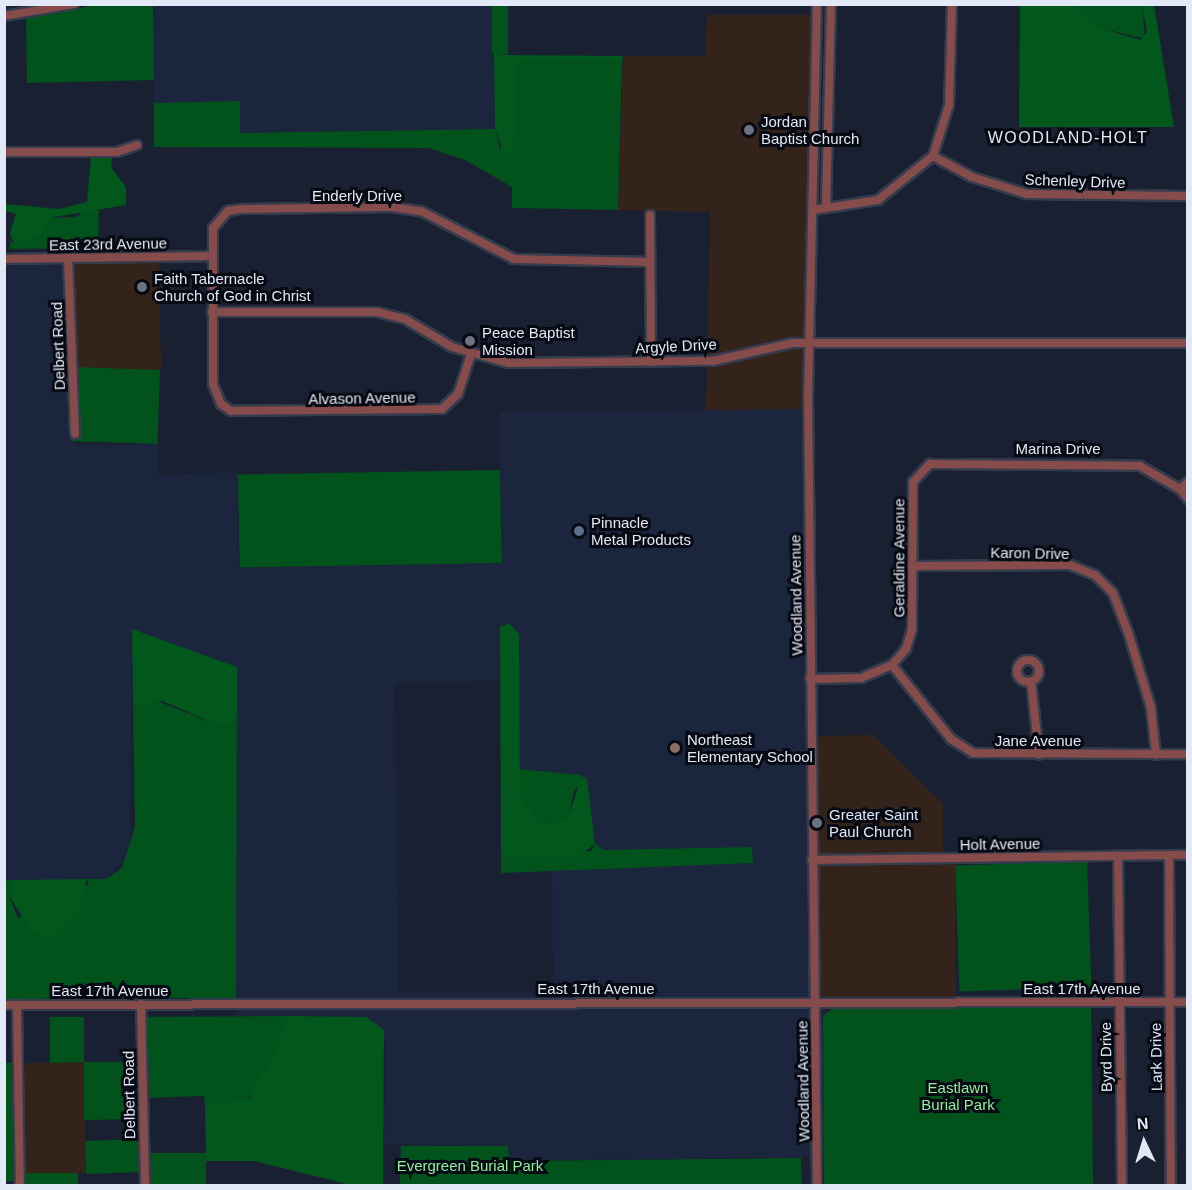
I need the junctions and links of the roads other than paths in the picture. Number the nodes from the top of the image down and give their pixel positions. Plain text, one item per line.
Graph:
1 (74, 4) edge
2 (817, 4) edge
3 (831, 4) edge
4 (952, 4) edge
5 (4, 16) edge
6 (137, 145) dead end
7 (4, 152) edge
8 (933, 156) junction
9 (1188, 196) edge
10 (826, 208) junction
11 (813, 210) junction
12 (650, 215) dead end
13 (211, 256) junction
14 (68, 258) junction
15 (4, 259) edge
16 (650, 262) junction
17 (212, 312) junction
18 (809, 343) junction
19 (1188, 344) edge
20 (471, 354) junction
21 (651, 362) junction
22 (75, 434) dead end
23 (920, 470) joint
24 (1188, 482) edge
25 (1180, 489) junction
26 (1188, 499) edge
27 (912, 566) junction
28 (892, 665) junction
29 (810, 679) junction
30 (1031, 681) dead end
31 (1188, 754) edge
32 (1039, 755) junction
33 (1156, 755) junction
34 (1188, 855) edge
35 (1118, 856) junction
36 (1169, 856) junction
37 (812, 860) junction
38 (815, 1002) junction
39 (1169, 1002) junction
40 (1188, 1002) edge
41 (1119, 1003) junction
42 (141, 1004) junction
43 (4, 1005) edge
44 (17, 1005) junction
45 (20, 1185) edge
46 (144, 1185) edge
47 (817, 1185) edge
48 (1122, 1185) edge
49 (1172, 1185) edge

1 - 5 street
2 - 11 street, Woodland Avenue
3 - 10 street
4 - 8 street
6 - 7 street
8 - 9 street, Schenley Drive
8 - 10 street
10 - 11 street
11 - 18 street, Woodland Avenue
12 - 16 street
13 - 14 street, East 23rd Avenue
13 - 16 street, Enderly Drive
13 - 17 street
14 - 15 street, East 23rd Avenue
14 - 22 street, Delbert Road
16 - 21 street
17 - 20 street, Argyle Drive
17 - 20 street, Alvason Avenue
18 - 19 street, Argyle Drive
18 - 21 street, Argyle Drive
18 - 29 street, Woodland Avenue
20 - 21 street, Argyle Drive
23 - 25 street, Marina Drive
23 - 27 street, Geraldine Avenue
24 - 25 street
25 - 26 street, Marina Drive
27 - 28 street, Geraldine Avenue
27 - 33 street, Karon Drive
28 - 29 street
28 - 32 street, Jane Avenue
29 - 37 street, Woodland Avenue
30 - 32 street
31 - 33 street, Jane Avenue
32 - 33 street, Jane Avenue
34 - 36 street, Holt Avenue
35 - 36 street, Holt Avenue
35 - 37 street, Holt Avenue
35 - 41 street, Byrd Drive
36 - 39 street, Lark Drive
37 - 38 street, Woodland Avenue
38 - 41 street, East 17th Avenue
38 - 42 street, East 17th Avenue
38 - 47 street, Woodland Avenue
39 - 40 street, East 17th Avenue
39 - 41 street, East 17th Avenue
39 - 49 street, Lark Drive
41 - 48 street, Byrd Drive
42 - 44 street, East 17th Avenue
42 - 46 street, Delbert Road
43 - 44 street, East 17th Avenue
44 - 45 street

